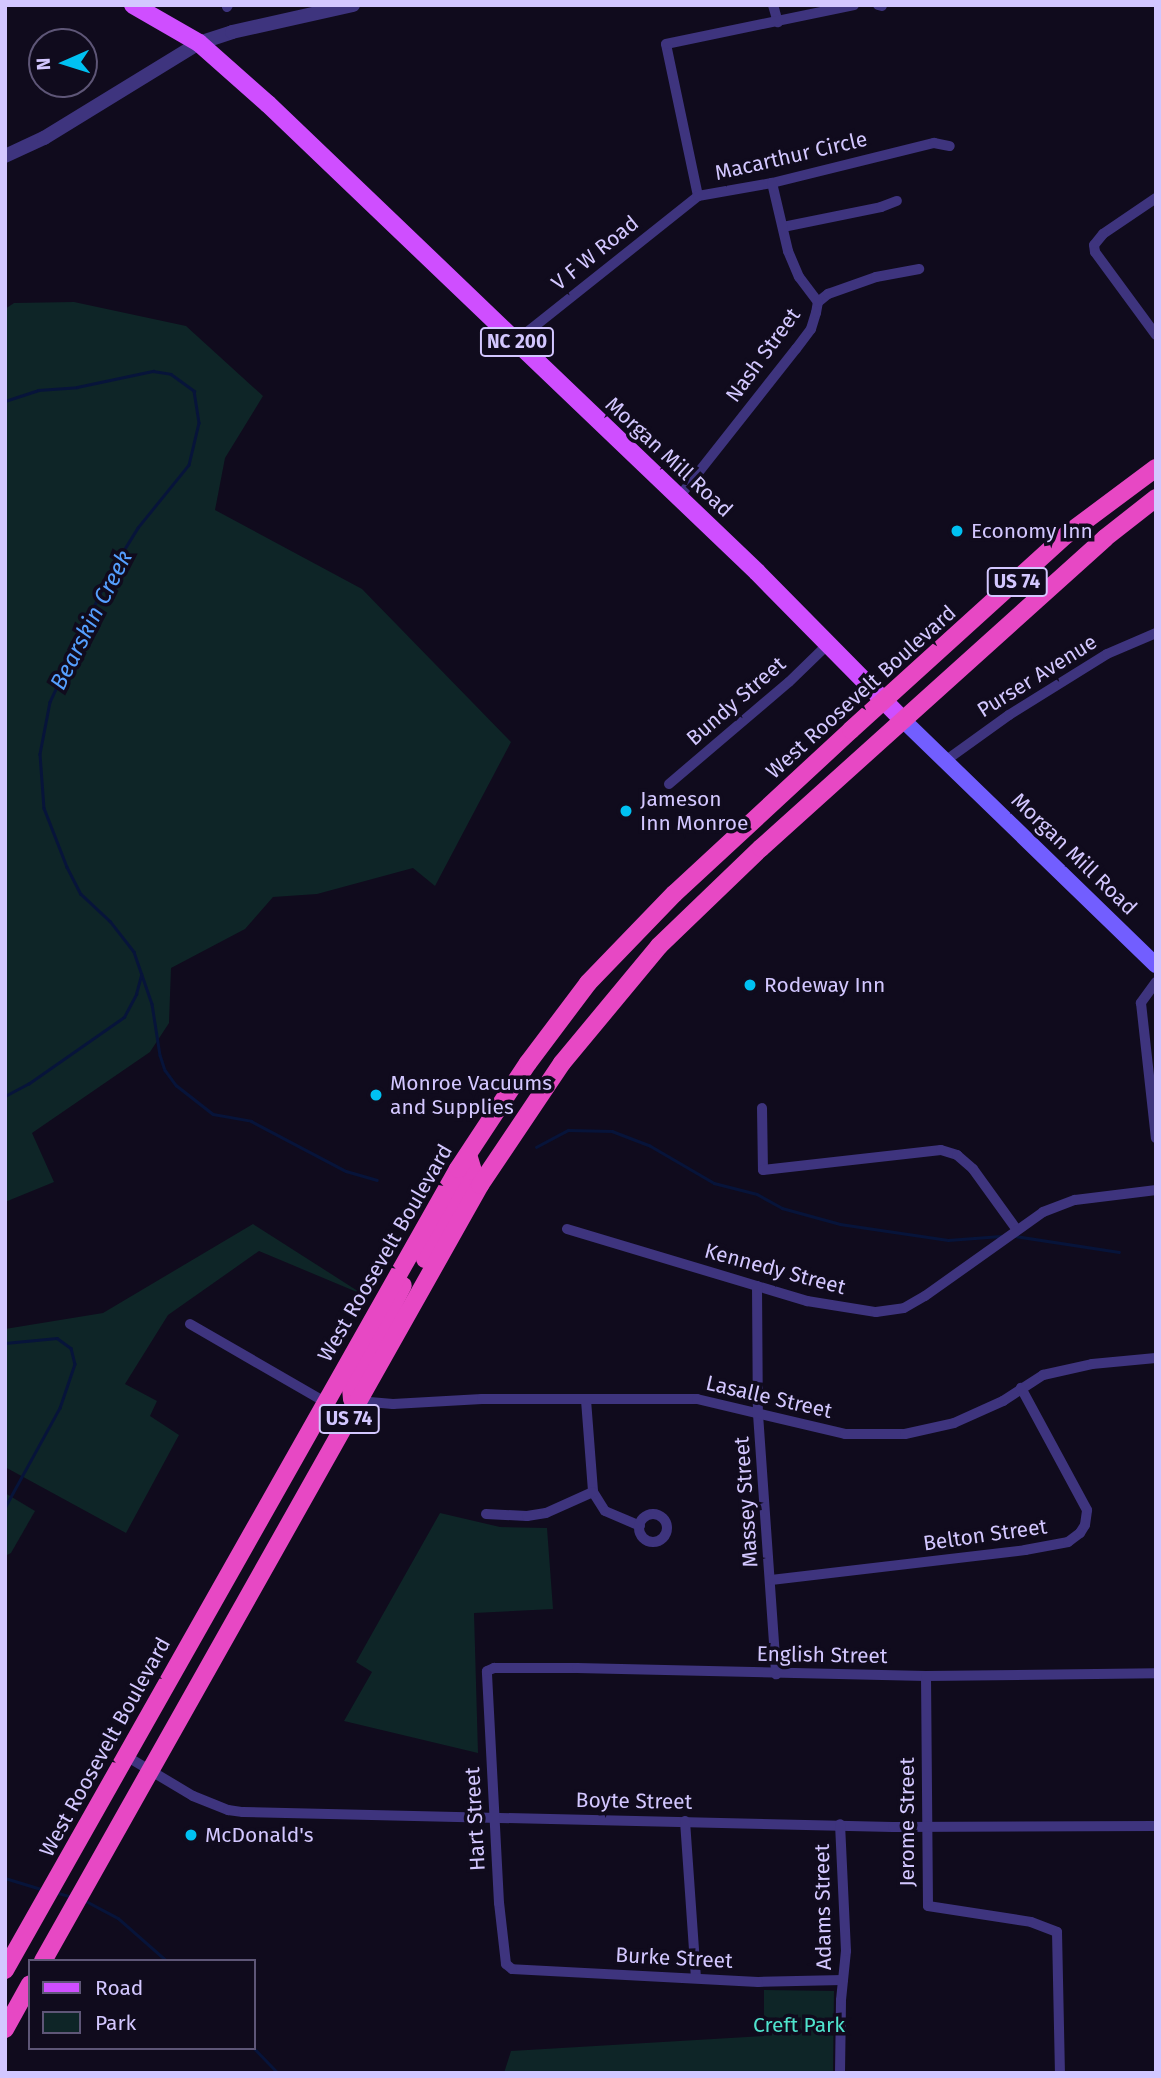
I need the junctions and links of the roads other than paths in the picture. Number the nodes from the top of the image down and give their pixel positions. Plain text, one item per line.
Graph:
1 (133, 5) edge
2 (353, 5) edge
3 (773, 5) edge
4 (854, 5) edge
5 (778, 22) junction
6 (199, 43) junction
7 (950, 146) dead end
8 (5, 156) edge
9 (772, 183) junction
10 (698, 196) junction
11 (1156, 198) edge
12 (897, 201) dead end
13 (783, 227) junction
14 (919, 269) dead end
15 (818, 302) junction
16 (1156, 334) edge
17 (516, 341) junction
18 (1156, 468) edge
19 (679, 497) junction
20 (1156, 498) edge
21 (1156, 633) edge
22 (827, 645) junction
23 (883, 701) junction
24 (903, 720) junction
25 (945, 761) junction
26 (669, 784) dead end
27 (1156, 965) edge
28 (1156, 982) edge
29 (762, 1108) dead end
30 (1156, 1138) edge
31 (468, 1155) junction
32 (1156, 1190) edge
33 (425, 1226) junction
34 (567, 1229) dead end
35 (1017, 1230) junction
36 (757, 1286) junction
37 (190, 1324) dead end
38 (398, 1331) junction
39 (1156, 1358) edge
40 (1021, 1388) junction
41 (586, 1400) junction
42 (358, 1401) junction
43 (325, 1402) junction
44 (758, 1414) junction
45 (593, 1492) junction
46 (486, 1514) dead end
47 (640, 1526) dead end
48 (771, 1580) junction
49 (488, 1671) joint
50 (776, 1674) junction
51 (1156, 1674) edge
52 (926, 1676) junction
53 (126, 1756) junction
54 (151, 1772) junction
55 (494, 1818) junction
56 (685, 1821) junction
57 (840, 1824) junction
58 (1156, 1826) edge
59 (925, 1827) junction
60 (46, 1955) edge
61 (506, 1964) joint
62 (5, 1970) edge
63 (696, 1978) junction
64 (844, 1980) junction
65 (28, 1988) edge
66 (5, 2029) edge
67 (840, 2073) edge
68 (1060, 2073) edge

1 - 6 main road, Morgan Mill Road / NC 200
2 - 6 street
3 - 5 street
4 - 5 street, Macarthur Circle
5 - 10 street, Macarthur Circle
6 - 8 street
6 - 17 main road, Morgan Mill Road / NC 200
7 - 9 street, Macarthur Circle
9 - 10 street, Macarthur Circle
9 - 13 street, Nash Street
10 - 17 street, V F W Road
11 - 16 street
12 - 13 street
13 - 15 street, Nash Street
14 - 15 street
15 - 19 street, Nash Street
17 - 19 main road, Morgan Mill Road / NC 200
18 - 23 highway, West Roosevelt Boulevard / US 74
19 - 22 main road, Morgan Mill Road / NC 200
20 - 24 highway, US 74
21 - 25 street, Purser Avenue
22 - 23 main road, Morgan Mill Road / NC 200
22 - 26 street, Bundy Street
23 - 24 main road, Morgan Mill Road / NC 200
23 - 31 highway, West Roosevelt Boulevard / US 74
24 - 25 main road, Morgan Mill Road
24 - 38 highway, US 74
25 - 27 main road, Morgan Mill Road
28 - 30 street
29 - 35 street
31 - 33 highway, West Roosevelt Boulevard / US 74
31 - 38 highway
32 - 35 street, Kennedy Street
33 - 42 highway
33 - 43 highway, West Roosevelt Boulevard / US 74
34 - 36 street, Kennedy Street
35 - 36 street, Kennedy Street
36 - 44 street, Massey Street
37 - 43 street
38 - 42 highway, US 74
39 - 40 street, Lasalle Street
40 - 44 street, Lasalle Street
40 - 48 street, Belton Street
41 - 42 street, Lasalle Street
41 - 44 street, Lasalle Street
41 - 45 street
42 - 54 highway, US 74
43 - 53 highway, West Roosevelt Boulevard / US 74
44 - 48 street, Massey Street
45 - 46 street
45 - 47 street
48 - 50 street, Massey Street
49 - 50 street, English Street
49 - 55 street, Hart Street
50 - 52 street, English Street
51 - 52 street, English Street
52 - 59 street, Jerome Street
53 - 54 street, Boyte Street
53 - 62 highway, West Roosevelt Boulevard / US 74
54 - 55 street, Boyte Street
54 - 60 highway, US 74
55 - 56 street, Boyte Street
55 - 61 street, Hart Street
56 - 57 street, Boyte Street
56 - 63 street
57 - 59 street, Boyte Street
57 - 64 street, Adams Street
58 - 59 street, Boyte Street
59 - 68 street, Jerome Street
61 - 63 street, Burke Street
63 - 64 street, Burke Street
64 - 67 street, Adams Street
65 - 66 highway

